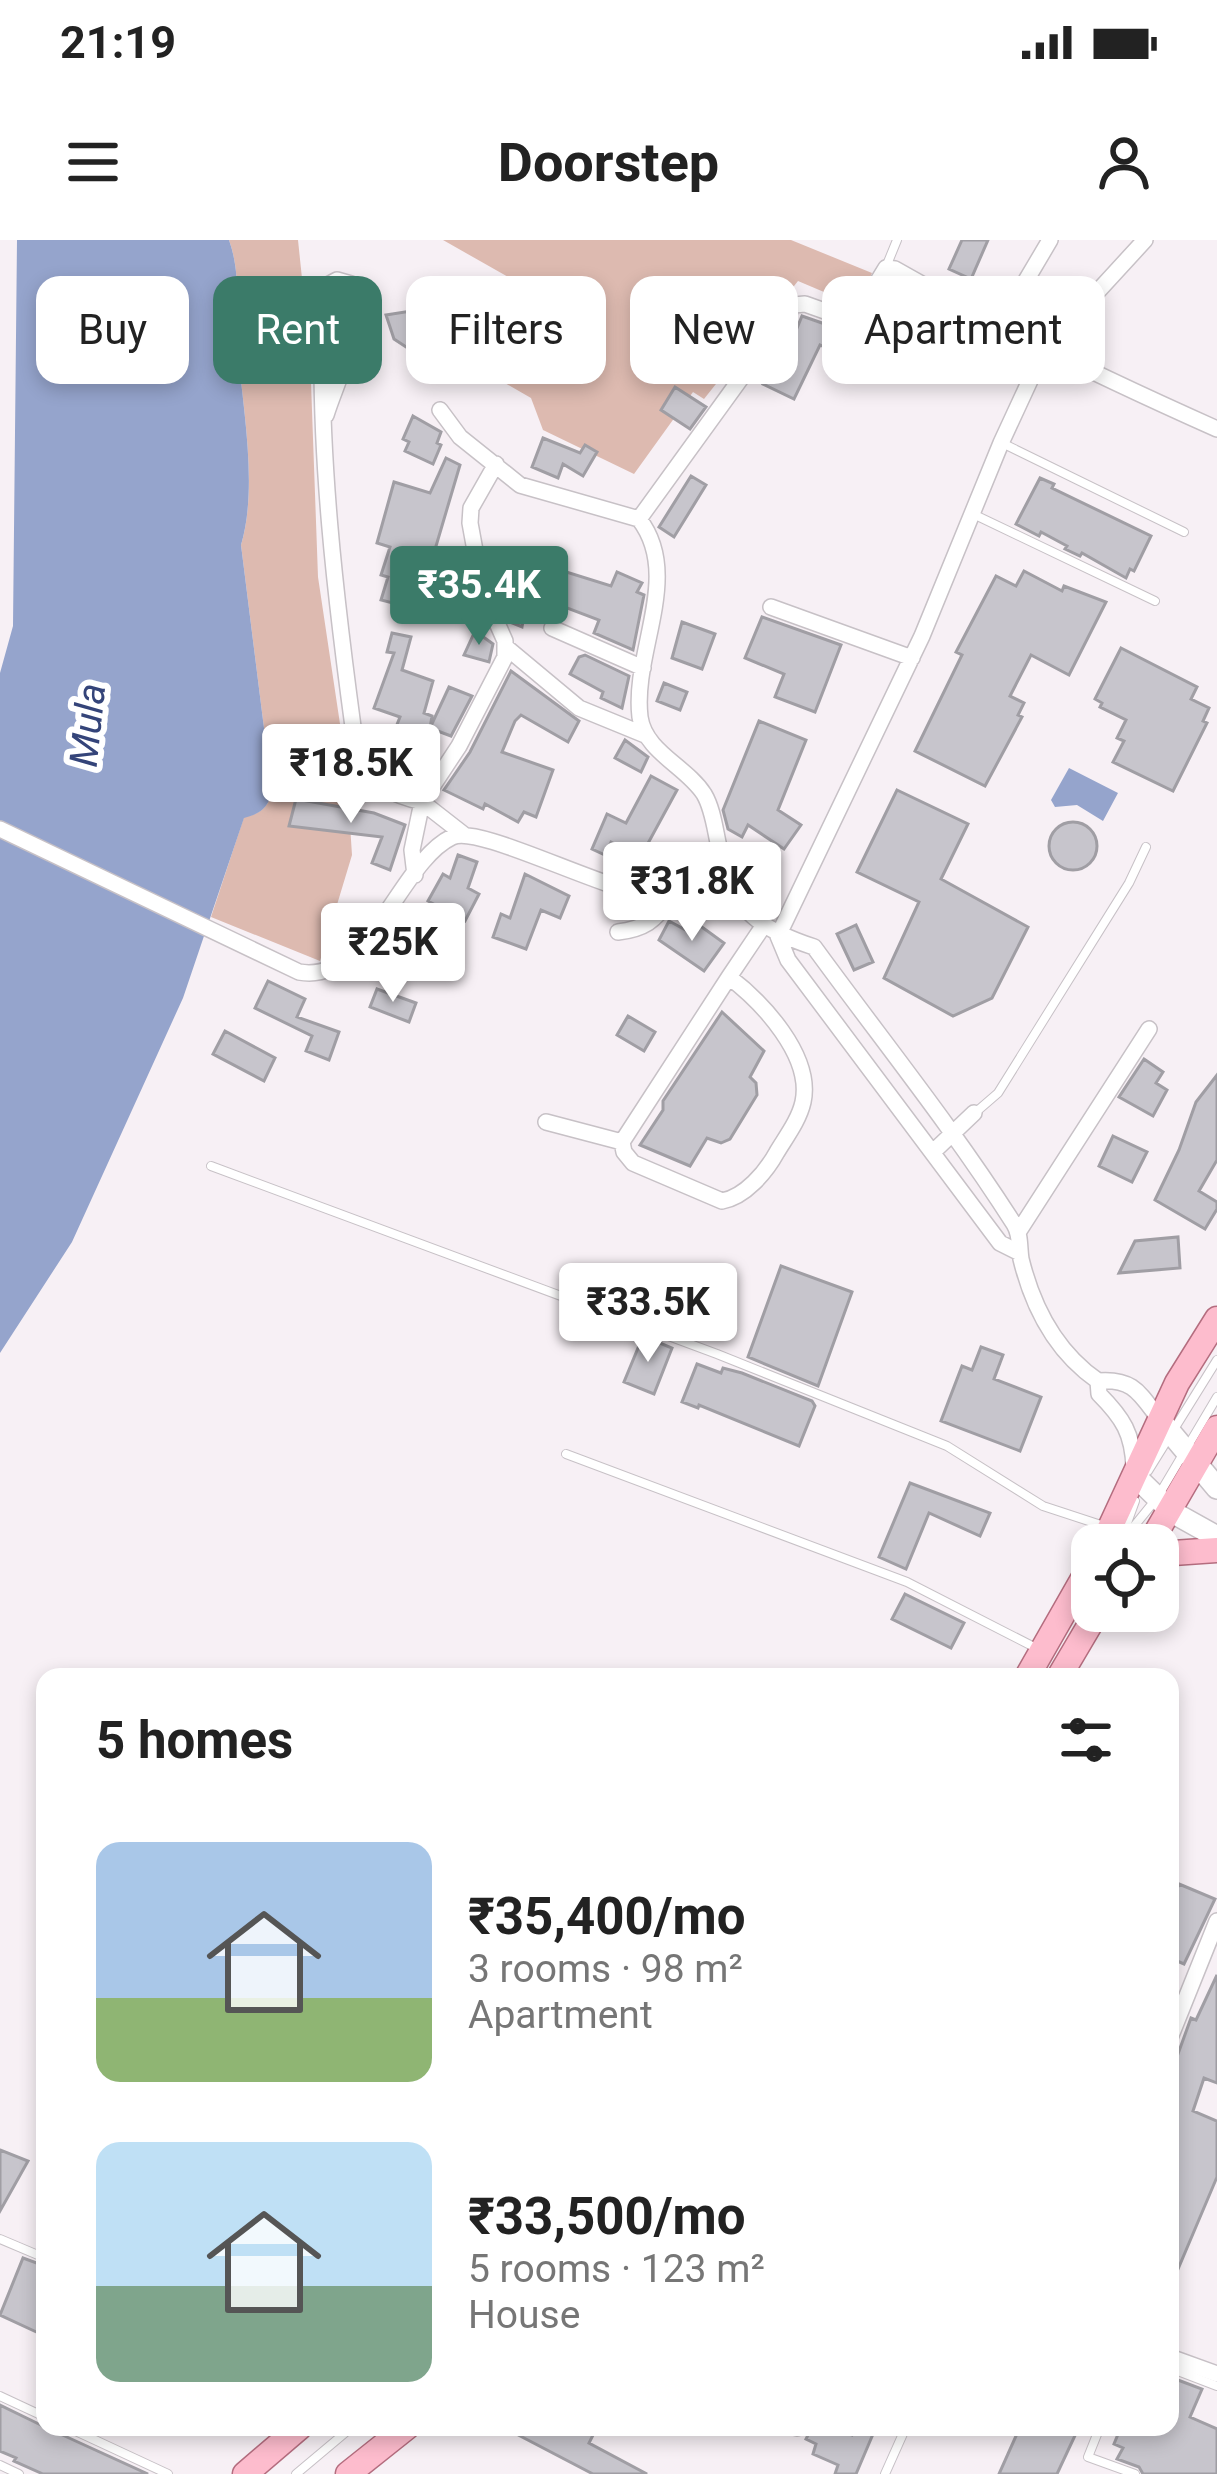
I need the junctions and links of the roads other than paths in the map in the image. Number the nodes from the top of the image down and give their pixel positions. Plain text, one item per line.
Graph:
1 (897, 240) edge
2 (1051, 240) edge
3 (1145, 240) edge
4 (886, 268) junction
5 (907, 276) edge
6 (1029, 276) edge
7 (1105, 284) edge
8 (1105, 378) edge
9 (1028, 384) edge
10 (440, 410) dead end
11 (326, 415) junction
12 (1217, 429) edge
13 (1001, 443) junction
14 (496, 464) junction
15 (972, 514) junction
16 (639, 519) junction
17 (1184, 532) dead end
18 (1155, 602) dead end
19 (771, 607) dead end
20 (552, 628) dead end
21 (507, 648) junction
22 (912, 658) junction
23 (643, 668) junction
24 (645, 734) junction
25 (422, 802) junction
26 (0, 830) edge
27 (463, 834) junction
28 (1146, 847) dead end
29 (415, 875) junction
30 (727, 885) junction
31 (670, 899) junction
32 (764, 925) junction
33 (618, 932) dead end
34 (778, 936) junction
35 (729, 976) junction
36 (1149, 1029) dead end
37 (974, 1113) joint
38 (546, 1122) dead end
39 (952, 1132) junction
40 (622, 1142) junction
41 (932, 1152) junction
42 (211, 1166) dead end
43 (1019, 1231) junction
44 (1020, 1252) junction
45 (1217, 1319) edge
46 (1217, 1360) edge
47 (1098, 1381) junction
48 (1217, 1397) edge
49 (1217, 1428) edge
50 (1178, 1443) junction
51 (566, 1454) dead end
52 (1217, 1488) edge
53 (1151, 1492) junction
54 (1079, 1524) edge
55 (1126, 1524) edge
56 (1150, 1524) edge
57 (1217, 1537) edge
58 (1217, 1550) edge
59 (1179, 1553) edge
60 (1071, 1604) edge
61 (1071, 1632) edge
62 (1082, 1632) edge
63 (1040, 1664) edge
64 (1064, 1668) edge
65 (1217, 1921) edge
66 (1179, 2016) edge
67 (0, 2239) edge
68 (36, 2254) edge
69 (1179, 2360) edge
70 (1179, 2371) edge
71 (1217, 2374) edge
72 (1217, 2386) edge
73 (0, 2396) edge
74 (36, 2413) edge
75 (86, 2436) edge
76 (289, 2436) edge
77 (341, 2436) edge
78 (398, 2436) edge
79 (902, 2436) edge
80 (1096, 2436) edge
81 (0, 2465) edge
82 (362, 2471) edge
83 (19, 2474) edge
84 (168, 2474) edge
85 (245, 2474) edge
86 (296, 2474) edge
87 (885, 2474) edge
88 (1135, 2474) edge

1 - 4 lane
2 - 6 street
3 - 7 street
4 - 5 street
4 - 16 street
8 - 12 street
9 - 13 street
10 - 14 street
11 - 11 street
11 - 25 street
13 - 15 street
13 - 17 lane
14 - 16 street
14 - 21 street
15 - 18 lane
15 - 22 street
16 - 23 street
19 - 22 street
20 - 23 street
21 - 24 street
21 - 25 street
22 - 34 street
23 - 24 street
24 - 30 street
25 - 27 street
25 - 29 street
26 - 29 street
27 - 29 street
27 - 31 street
28 - 37 lane
30 - 31 street
30 - 32 street
31 - 33 street
32 - 34 street
32 - 35 street
34 - 39 street
34 - 41 street
35 - 40 street
35 - 40 street
36 - 43 street
37 - 39 street
38 - 40 street
39 - 41 street
39 - 43 street
41 - 44 street
42 - 54 lane
43 - 44 street
44 - 47 street
45 - 50 main road
46 - 50 lane
47 - 50 street
47 - 53 street
48 - 50 lane
49 - 50 main road
50 - 52 main road
50 - 53 main road
50 - 53 main road
51 - 63 lane
53 - 55 main road
53 - 56 main road
53 - 57 main road
58 - 59 main road
60 - 63 main road
61 - 63 lane
62 - 64 main road
65 - 66 street
67 - 68 lane
69 - 71 street
70 - 72 lane
73 - 74 lane
75 - 84 lane
76 - 85 main road
77 - 86 lane
78 - 82 main road
79 - 87 lane
80 - 88 lane
81 - 83 lane

